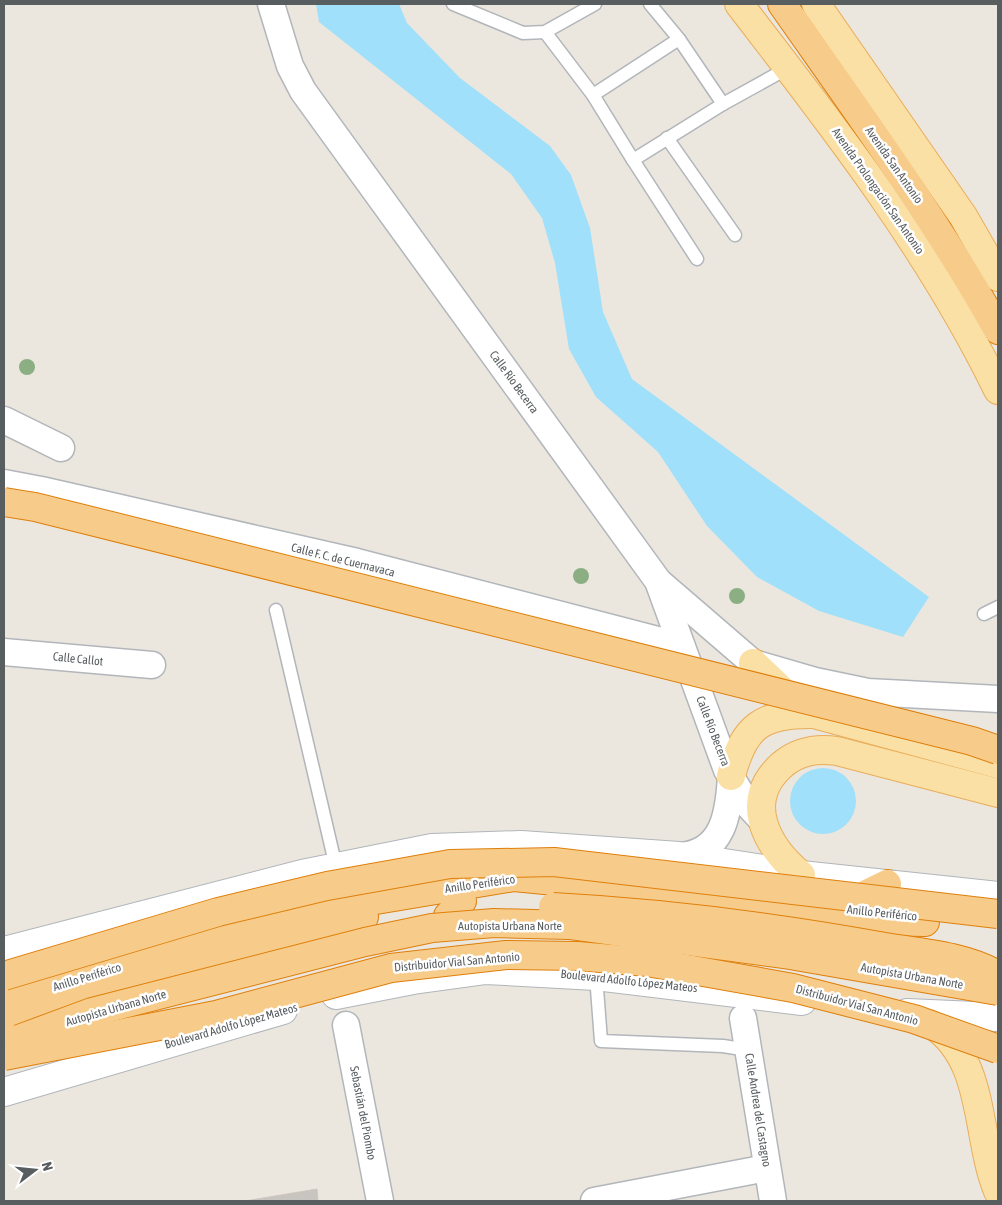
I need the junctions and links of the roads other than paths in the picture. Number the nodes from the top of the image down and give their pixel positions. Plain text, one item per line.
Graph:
1 (271, 4) edge
2 (453, 4) edge
3 (595, 4) edge
4 (650, 4) edge
5 (739, 4) edge
6 (782, 4) edge
7 (816, 4) edge
8 (545, 32) junction
9 (679, 39) junction
10 (788, 68) junction
11 (593, 95) junction
12 (722, 104) junction
13 (667, 138) junction
14 (633, 160) junction
15 (735, 236) dead end
16 (697, 259) dead end
17 (998, 277) edge
18 (998, 330) edge
19 (998, 336) edge
20 (983, 359) junction
21 (998, 390) edge
22 (4, 420) edge
23 (61, 448) dead end
24 (4, 483) edge
25 (4, 502) edge
26 (658, 581) junction
27 (998, 607) edge
28 (276, 610) dead end
29 (984, 614) dead end
30 (681, 646) junction
31 (4, 652) edge
32 (753, 663) junction
33 (152, 665) dead end
34 (998, 699) edge
35 (814, 714) junction
36 (998, 750) edge
37 (998, 764) edge
38 (731, 776) junction
39 (998, 793) edge
40 (762, 821) junction
41 (679, 856) junction
42 (336, 867) junction
43 (801, 874) junction
44 (887, 884) junction
45 (998, 896) edge
46 (998, 904) edge
47 (838, 909) junction
48 (998, 914) edge
49 (441, 922) junction
50 (998, 926) edge
51 (4, 951) edge
52 (703, 956) junction
53 (998, 967) edge
54 (4, 976) edge
55 (596, 976) junction
56 (998, 976) edge
57 (793, 988) junction
58 (998, 991) edge
59 (4, 1002) edge
60 (911, 1014) junction
61 (998, 1017) edge
62 (743, 1018) dead end
63 (346, 1025) dead end
64 (15, 1037) edge
65 (998, 1049) edge
66 (748, 1050) junction
67 (4, 1056) edge
68 (4, 1092) edge
69 (767, 1168) junction
70 (998, 1191) edge
71 (380, 1201) edge
72 (594, 1201) edge
73 (772, 1201) edge

1 - 26 street, Calle Río Becerra
2 - 8 lane
3 - 8 lane
4 - 9 lane
5 - 10 main road, Avenida Prolongación San Antonio
6 - 18 highway, Avenida San Antonio
7 - 17 main road
8 - 11 lane
9 - 11 lane
9 - 12 lane
10 - 12 lane
10 - 20 main road, Avenida Prolongación San Antonio
11 - 14 lane
12 - 13 lane
13 - 14 lane
13 - 15 lane
14 - 16 lane
19 - 20 main road
20 - 21 main road, Avenida Prolongación San Antonio
22 - 23 street
24 - 30 street, Calle F. C. de Cuernavaca
25 - 36 highway, bridge
26 - 30 street, Calle Río Becerra
26 - 32 street
27 - 29 lane
28 - 42 lane
30 - 38 street, Calle Río Becerra
31 - 33 street, Calle Callot
32 - 34 street
32 - 35 main road
35 - 37 main road
35 - 38 main road
38 - 40 street, Calle Río Becerra
38 - 41 street, Calle Río Becerra
39 - 40 main road
40 - 43 main road
41 - 42 main road
41 - 43 main road
42 - 51 main road
43 - 44 main road
44 - 45 main road
44 - 47 highway
46 - 49 highway, bridge
47 - 50 highway, Anillo Periférico
47 - 59 highway, Anillo Periférico
48 - 54 highway, bridge
49 - 52 highway
49 - 56 highway, bridge
49 - 58 highway, Autopista Urbana Norte, bridge
49 - 64 highway
49 - 64 highway
52 - 57 highway
52 - 58 highway
53 - 64 highway
55 - 60 main road, Boulevard Adolfo López Mateos
55 - 66 lane
55 - 68 main road, Boulevard Adolfo López Mateos
57 - 65 highway, Distribuidor Vial San Antonio, bridge
57 - 67 highway, Distribuidor Vial San Antonio, bridge
60 - 61 main road, Boulevard Adolfo López Mateos
60 - 70 main road
62 - 66 street, Calle Andrea del Castagno
63 - 71 street, Sebastián del Piombo
66 - 69 street, Calle Andrea del Castagno
69 - 72 street
69 - 73 street, Calle Andrea del Castagno

